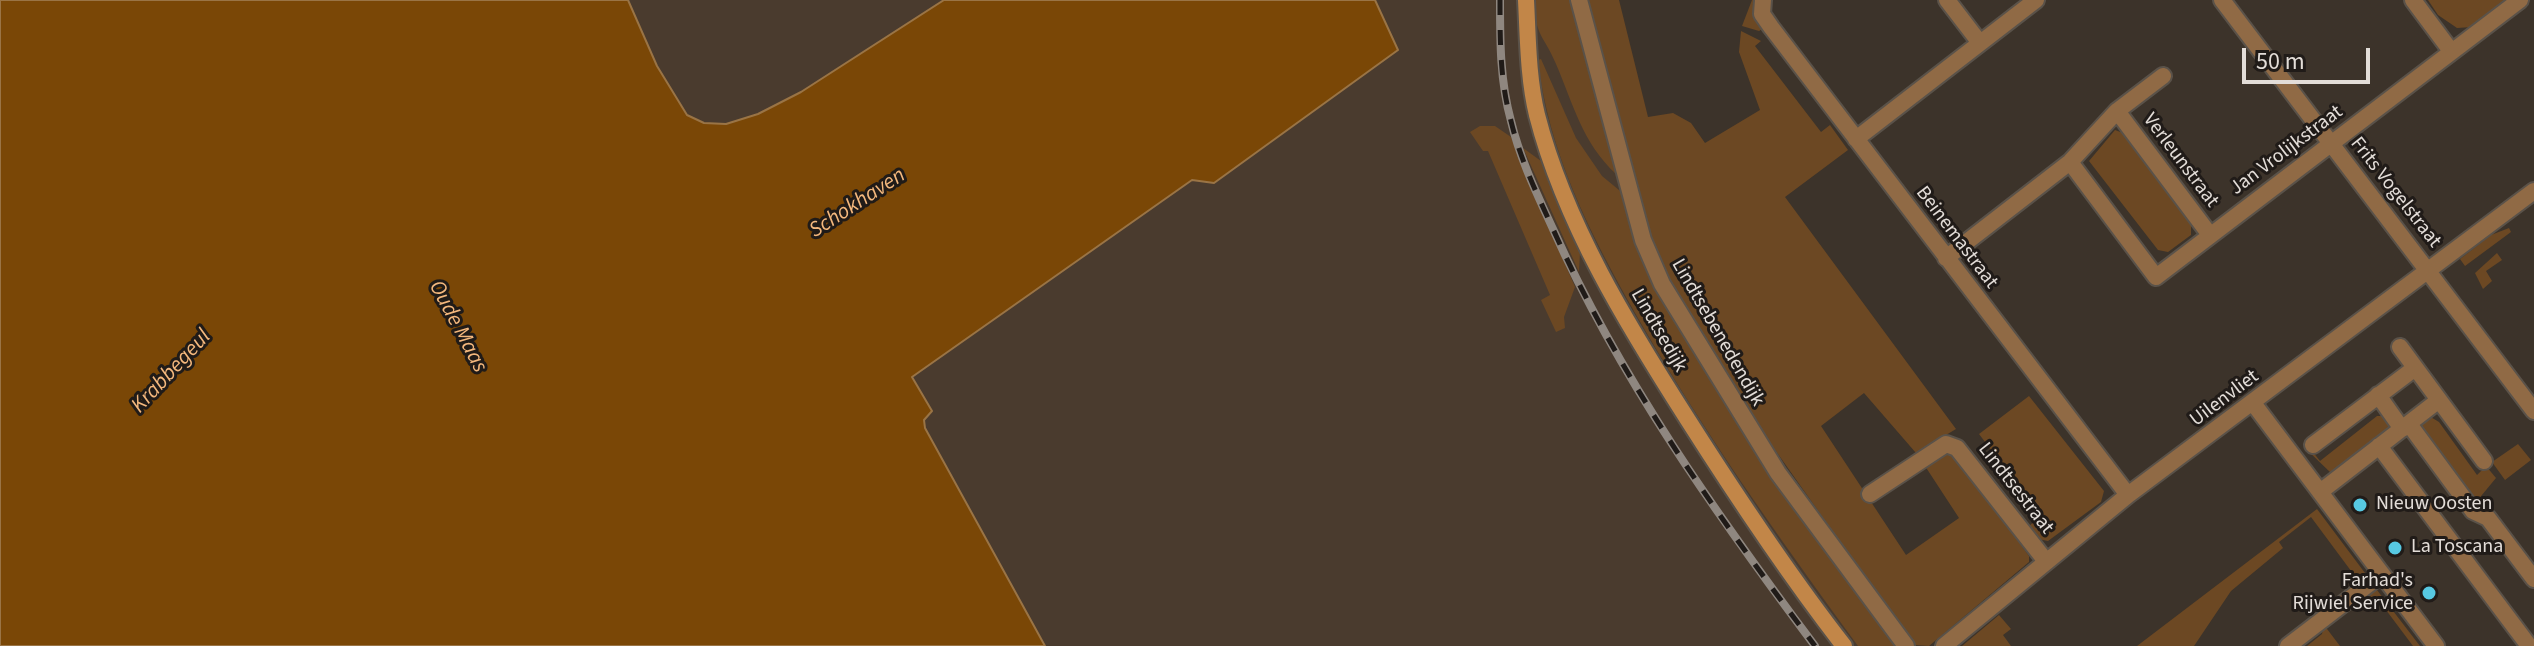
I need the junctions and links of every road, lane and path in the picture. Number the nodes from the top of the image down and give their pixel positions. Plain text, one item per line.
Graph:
1 (1526, 0) edge
2 (1579, 0) edge
3 (1763, 0) edge
4 (1947, 0) edge
5 (2036, 0) edge
6 (2222, 0) edge
7 (2413, 0) edge
8 (2520, 0) edge
9 (1980, 43) junction
10 (2451, 51) junction
11 (2163, 76) dead end
12 (2117, 111) junction
13 (1856, 139) junction
14 (2331, 143) junction
15 (2070, 162) junction
16 (2534, 191) edge
17 (2210, 235) junction
18 (1946, 258) junction
19 (2430, 270) junction
20 (2400, 347) dead end
21 (2415, 368) junction
22 (2378, 395) junction
23 (2439, 400) junction
24 (2253, 403) junction
25 (2534, 411) edge
26 (2405, 426) junction
27 (2313, 445) dead end
28 (2379, 446) junction
29 (2484, 461) dead end
30 (2320, 492) junction
31 (1870, 494) dead end
32 (2128, 495) junction
33 (2045, 560) junction
34 (2382, 574) junction
35 (2534, 579) edge
36 (1837, 644) edge
37 (1906, 646) edge
38 (1944, 646) edge
39 (2288, 646) edge
40 (2436, 646) edge
41 (2529, 646) edge

1 - 36 main road, Lindtsedijk
2 - 37 street, Lindtsebenedendijk
3 - 13 street, Beinemastraat
4 - 9 street
5 - 9 street
6 - 14 street, Frits Vogelstraat
7 - 10 street
8 - 10 street, Jan Vrolijkstraat
9 - 13 street
10 - 14 street, Jan Vrolijkstraat
11 - 12 street, Verleunstraat
12 - 15 street, Verleunstraat
12 - 17 street, Verleunstraat
13 - 18 street, Beinemastraat
14 - 17 street, Jan Vrolijkstraat
14 - 19 street, Frits Vogelstraat
15 - 17 street, Jan Vrolijkstraat
15 - 18 street, Verleunstraat
16 - 19 street, Uilenvliet
18 - 32 street, Beinemastraat
19 - 24 street, Uilenvliet
19 - 25 street, Frits Vogelstraat
20 - 21 street
21 - 22 street
21 - 23 street
22 - 26 street
22 - 27 street
23 - 26 street
23 - 29 street
24 - 30 street
24 - 32 street, Uilenvliet
26 - 28 street
26 - 35 street
28 - 30 street
28 - 41 street
30 - 34 street
31 - 33 street, Lindtsestraat
32 - 33 street, Uilenvliet
33 - 38 street, Uilenvliet
34 - 39 street
34 - 40 street

